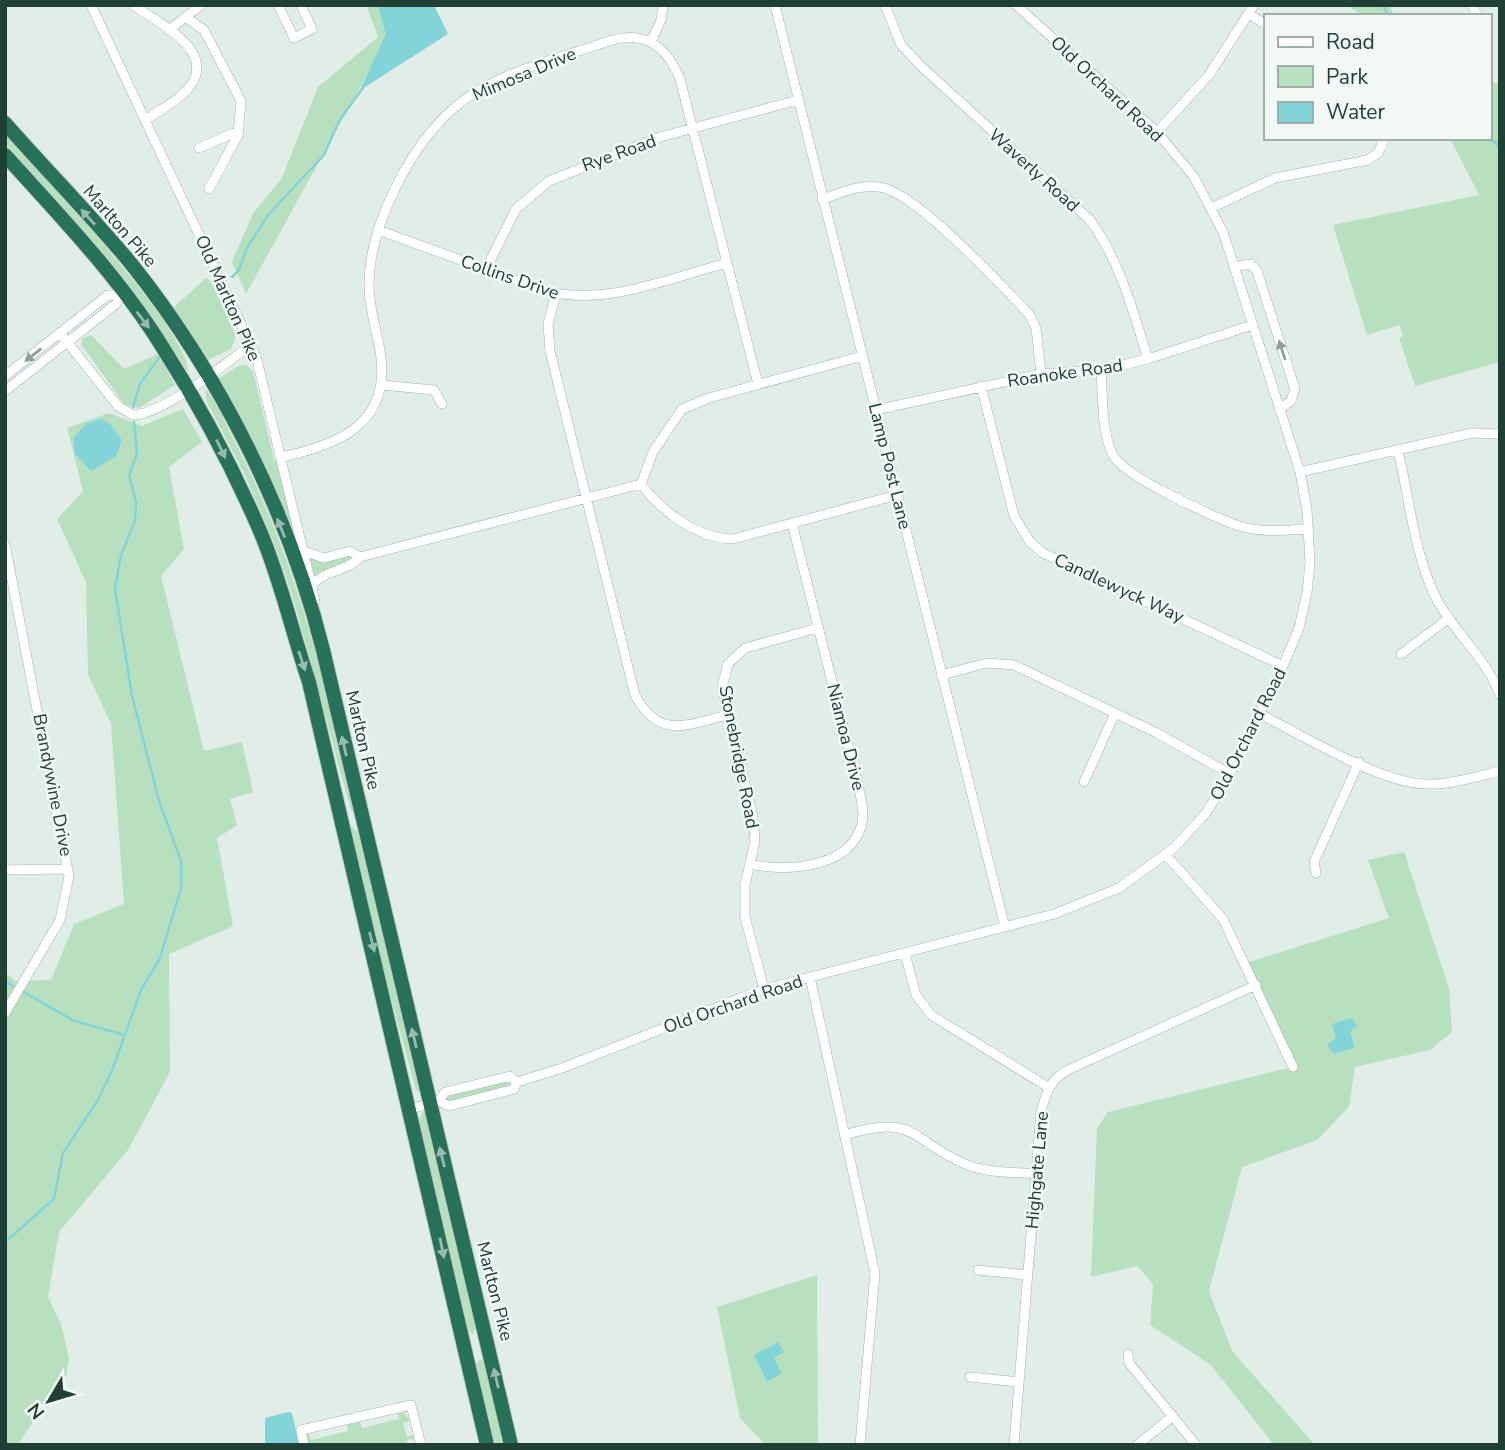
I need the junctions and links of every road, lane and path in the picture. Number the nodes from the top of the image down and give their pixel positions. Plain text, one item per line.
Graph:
1 (91, 5) edge
2 (133, 5) edge
3 (201, 5) edge
4 (278, 5) edge
5 (301, 5) edge
6 (663, 5) edge
7 (775, 5) edge
8 (885, 5) edge
9 (1016, 5) edge
10 (1252, 10) edge
11 (185, 18) junction
12 (1264, 23) edge
13 (169, 30) junction
14 (651, 42) junction
15 (798, 100) junction
16 (147, 119) junction
17 (5, 123) edge
18 (693, 128) junction
19 (239, 131) junction
20 (1157, 132) junction
21 (1384, 140) edge
22 (199, 148) dead end
23 (5, 155) edge
24 (209, 189) dead end
25 (822, 199) junction
26 (1211, 208) junction
27 (378, 230) junction
28 (727, 263) junction
29 (1239, 265) junction
30 (486, 269) junction
31 (121, 293) junction
32 (556, 294) junction
33 (1252, 325) junction
34 (60, 333) junction
35 (68, 343) junction
36 (251, 345) junction
37 (862, 356) junction
38 (1148, 359) junction
39 (1101, 370) junction
40 (1041, 374) junction
41 (5, 376) edge
42 (208, 376) junction
43 (758, 384) junction
44 (382, 385) junction
45 (981, 386) junction
46 (188, 390) junction
47 (5, 391) edge
48 (442, 404) dead end
49 (1279, 408) junction
50 (876, 410) junction
51 (1500, 434) edge
52 (1398, 450) junction
53 (282, 457) junction
54 (1300, 472) junction
55 (641, 484) junction
56 (897, 495) junction
57 (586, 499) junction
58 (792, 523) junction
59 (1309, 528) junction
60 (5, 544) edge
61 (304, 551) junction
62 (360, 557) junction
63 (7, 563) edge
64 (312, 585) junction
65 (1449, 618) junction
66 (818, 628) junction
67 (323, 650) junction
68 (1401, 654) dead end
69 (1283, 666) junction
70 (941, 675) junction
71 (1500, 695) edge
72 (1115, 713) junction
73 (1260, 714) junction
74 (727, 715) junction
75 (1359, 762) junction
76 (1500, 771) edge
77 (1230, 774) junction
78 (1084, 782) dead end
79 (338, 800) junction
80 (365, 834) junction
81 (1166, 855) junction
82 (750, 864) junction
83 (68, 869) junction
84 (5, 870) edge
85 (1316, 873) dead end
86 (1005, 927) junction
87 (905, 954) junction
88 (810, 977) junction
89 (1256, 985) junction
90 (764, 989) junction
91 (5, 1013) edge
92 (1293, 1067) dead end
93 (517, 1082) junction
94 (1048, 1087) junction
95 (435, 1103) junction
96 (411, 1110) junction
97 (844, 1135) junction
98 (1036, 1174) junction
99 (978, 1270) dead end
100 (1027, 1275) junction
101 (1128, 1354) dead end
102 (970, 1377) dead end
103 (1019, 1382) junction
104 (1173, 1416) junction
105 (304, 1445) edge
106 (421, 1445) edge
107 (487, 1445) edge
108 (512, 1445) edge
109 (860, 1445) edge
110 (1014, 1445) edge
111 (1138, 1445) edge
112 (1196, 1445) edge

1 - 16 street, Old Marlton Pike
2 - 13 street
3 - 11 street
4 - 5 street
6 - 14 street
7 - 15 street, Lamp Post Lane
8 - 38 street, Waverly Road
9 - 20 street, Old Orchard Road
10 - 12 street
10 - 20 street
11 - 13 street
11 - 19 street
13 - 16 street
14 - 18 street
14 - 27 street, Mimosa Drive
15 - 18 street, Rye Road
15 - 25 street, Lamp Post Lane
16 - 36 street, Old Marlton Pike
42 -> 17 highway, Marlton Pike
18 - 28 street
18 - 30 street, Rye Road
19 - 22 street
19 - 24 street
20 - 26 street, Old Orchard Road
21 - 26 street
23 - 31 highway
25 - 37 street, Lamp Post Lane
25 - 40 street
26 - 29 street, Old Orchard Road
27 - 30 street, Collins Drive
27 - 44 street, Mimosa Drive
28 - 32 street, Collins Drive
28 - 43 street
29 - 33 street, Old Orchard Road
49 -> 29 street
30 - 32 street, Collins Drive
31 - 34 street
31 - 35 street
31 -> 46 highway
32 - 57 street
33 - 38 street, Roanoke Road
33 - 49 street, Old Orchard Road
34 - 35 street
34 -> 41 street
35 - 46 street
35 - 47 street
36 - 42 street
36 - 53 street, Old Marlton Pike
37 - 43 street
37 - 50 street, Lamp Post Lane
38 - 39 street, Roanoke Road
39 - 40 street, Roanoke Road
39 - 59 street
40 - 45 street, Roanoke Road
42 - 46 street
67 -> 42 highway, Marlton Pike
43 - 55 street
44 - 48 street
44 - 53 street
45 - 50 street, Roanoke Road
45 - 69 street, Candlewyck Way
46 -> 79 highway
49 - 54 street, Old Orchard Road
50 - 56 street, Lamp Post Lane
51 - 52 street
52 - 54 street
52 - 65 street
53 - 61 street, Old Marlton Pike
54 - 59 street, Old Orchard Road
55 - 57 street
55 - 58 street
56 - 58 street
56 - 70 street, Lamp Post Lane
57 - 62 street
57 - 74 street
58 - 66 street, Niamoa Drive
59 - 69 street, Old Orchard Road
60 - 63 street, Brandywine Drive
61 - 62 street
61 - 64 street, Old Marlton Pike
62 - 64 street
63 - 83 street, Brandywine Drive
64 - 67 street, Old Marlton Pike
65 - 68 street
65 - 71 street
66 - 74 street, Stonebridge Road
66 - 82 street, Niamoa Drive
80 -> 67 highway, Marlton Pike
69 - 73 street, Old Orchard Road
70 - 72 street
70 - 86 street, Lamp Post Lane
72 - 77 street
72 - 78 street
73 - 75 street
73 - 77 street, Old Orchard Road
74 - 82 street, Stonebridge Road
75 - 76 street
75 - 85 street
77 - 81 street, Old Orchard Road
79 - 80 highway
79 -> 96 highway
95 -> 80 highway, Marlton Pike
81 - 86 street, Old Orchard Road
81 - 89 street
82 - 90 street, Stonebridge Road
83 - 84 street
83 - 91 street, Brandywine Drive
86 - 87 street, Old Orchard Road
87 - 88 street, Old Orchard Road
87 - 94 street
88 - 90 street, Old Orchard Road
88 - 97 street
89 - 92 street
89 - 94 street, Highgate Lane
90 - 93 street, Old Orchard Road
93 - 95 street, Old Orchard Road
93 - 95 street, Old Orchard Road
94 - 98 street, Highgate Lane
95 - 96 street, Old Orchard Road
108 -> 95 highway, Marlton Pike
96 -> 107 highway
97 - 98 street
97 - 109 street
98 - 100 street, Highgate Lane
99 - 100 street
100 - 103 street, Highgate Lane
101 - 104 street
102 - 103 street
103 - 110 street, Highgate Lane
104 - 111 street
104 - 112 street
105 - 106 street

